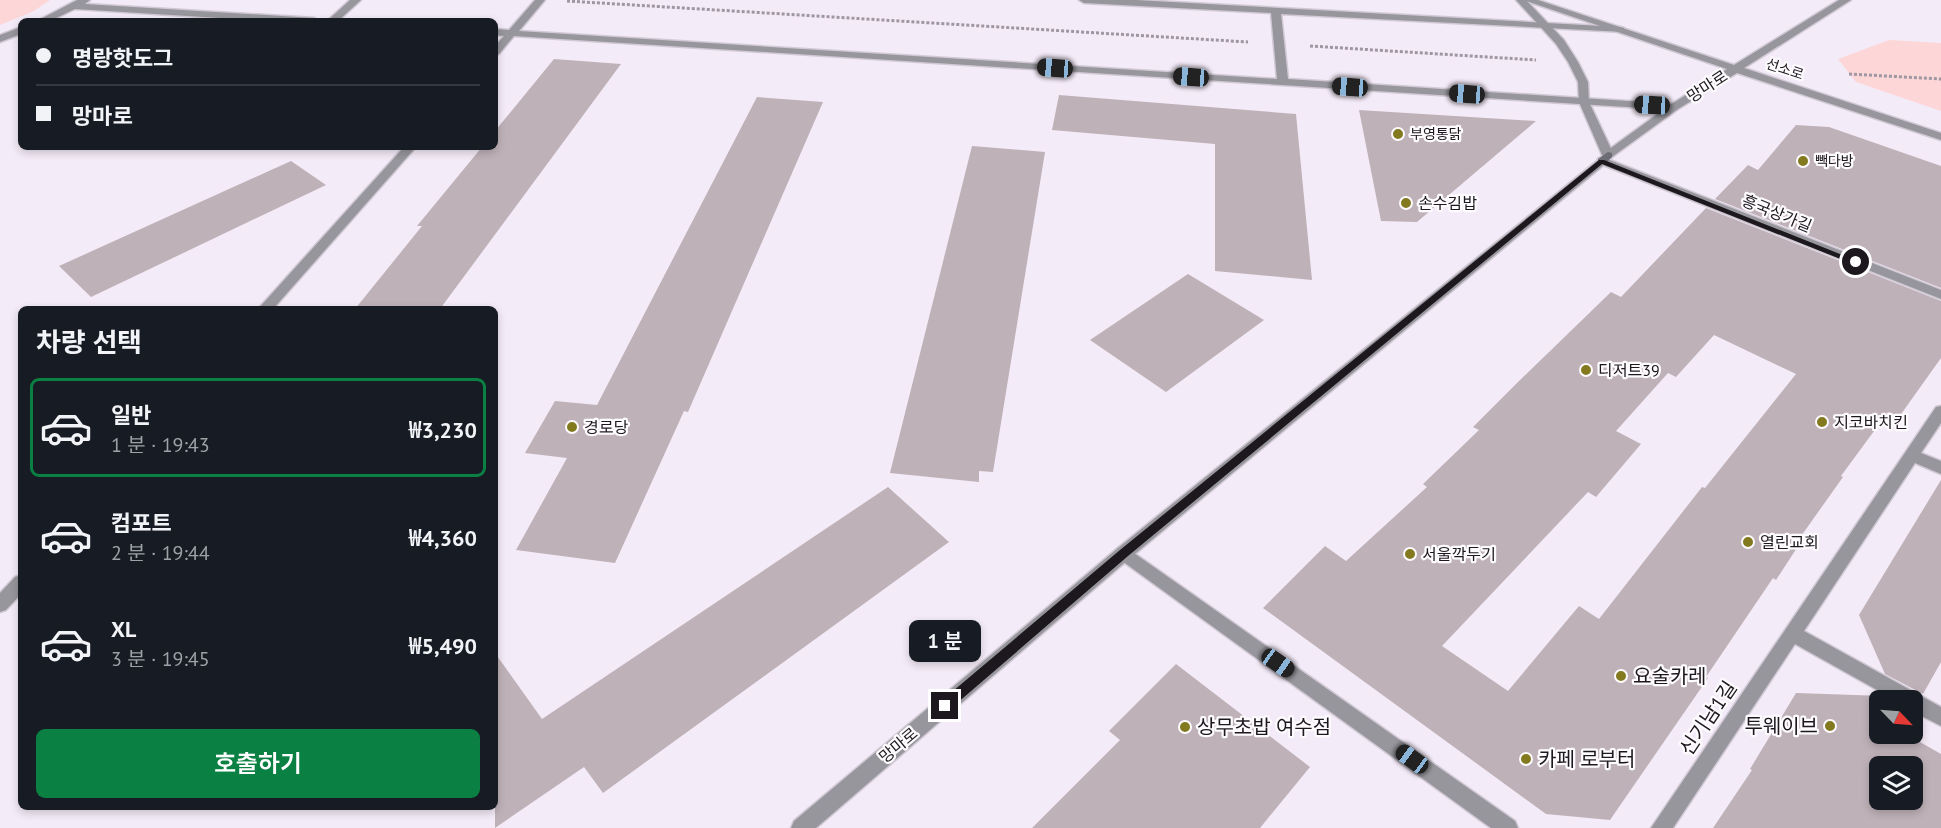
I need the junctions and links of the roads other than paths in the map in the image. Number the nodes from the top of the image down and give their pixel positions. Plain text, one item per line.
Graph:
1 (356, 0) edge
2 (540, 0) edge
3 (1083, 0) edge
4 (1521, 0) edge
5 (1527, 0) edge
6 (1846, 0) edge
7 (81, 3) edge
8 (1276, 11) junction
9 (48, 18) edge
10 (275, 18) edge
11 (335, 18) edge
12 (1544, 26) junction
13 (1620, 30) junction
14 (18, 31) edge
15 (498, 32) edge
16 (512, 33) junction
17 (0, 39) edge
18 (498, 49) edge
19 (1734, 68) junction
20 (1283, 83) junction
21 (1584, 102) junction
22 (1674, 106) junction
23 (1941, 137) edge
24 (407, 150) edge
25 (1605, 158) junction
26 (1941, 295) edge
27 (268, 306) edge
28 (1941, 411) edge
29 (1912, 454) junction
30 (1941, 468) edge
31 (1124, 553) junction
32 (18, 585) edge
33 (0, 605) edge
34 (1792, 633) junction
35 (1893, 690) edge
36 (1923, 707) edge
37 (1941, 717) edge
38 (801, 828) edge
39 (1509, 828) edge
40 (1661, 828) edge

1 - 11 street
2 - 16 street
3 - 8 street, 선소로
4 - 12 street
5 - 13 street, 선소로
6 - 19 street, 망마로
7 - 9 street
7 - 10 street
8 - 12 street, 선소로
8 - 20 street
12 - 13 street, 선소로
12 - 21 street
13 - 19 street, 선소로
14 - 17 street
15 - 16 street
16 - 18 street
16 - 20 street
19 - 22 street, 망마로
19 - 23 street, 선소로
20 - 21 street
21 - 22 street
21 - 25 street
22 - 25 street, 망마로
24 - 27 street
25 - 26 street, 흥국상가길
25 - 31 street, 망마로
28 - 29 street, 신기남1길
29 - 30 street
29 - 34 street, 신기남1길
31 - 38 street, 망마로
31 - 39 street
32 - 33 street
34 - 35 street
34 - 40 street, 신기남1길
36 - 37 street

